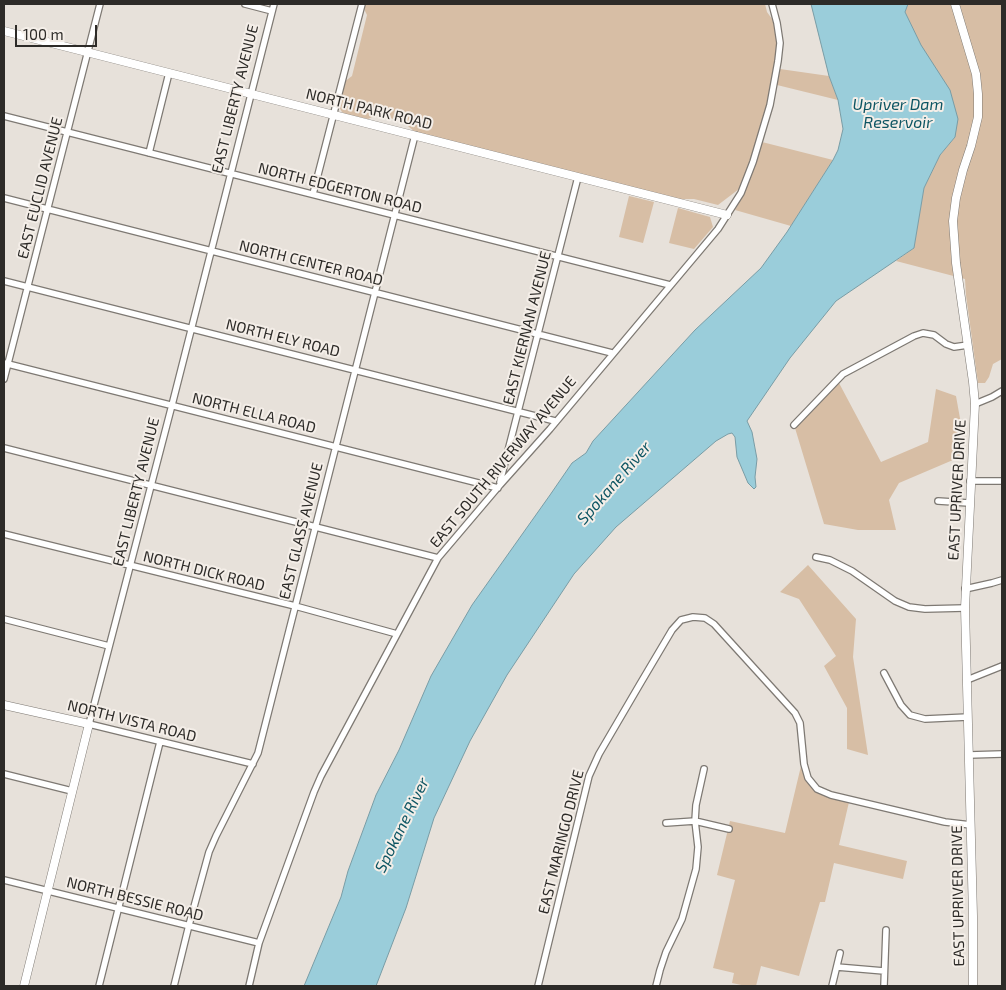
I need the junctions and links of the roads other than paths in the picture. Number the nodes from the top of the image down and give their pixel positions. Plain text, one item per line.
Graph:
1 (100, 4) edge
2 (244, 4) edge
3 (274, 4) edge
4 (362, 4) edge
5 (772, 4) edge
6 (955, 4) edge
7 (272, 11) junction
8 (4, 31) edge
9 (87, 52) junction
10 (169, 73) junction
11 (251, 94) junction
12 (333, 115) junction
13 (4, 116) edge
14 (67, 132) junction
15 (415, 135) junction
16 (149, 152) junction
17 (231, 173) junction
18 (578, 177) junction
19 (313, 194) junction
20 (4, 198) edge
21 (47, 208) junction
22 (394, 215) junction
23 (727, 215) junction
24 (211, 250) junction
25 (558, 256) junction
26 (4, 281) edge
27 (670, 285) junction
28 (27, 286) junction
29 (375, 292) junction
30 (192, 328) junction
31 (538, 334) junction
32 (968, 345) junction
33 (612, 353) junction
34 (6, 363) edge
35 (355, 370) junction
36 (4, 379) edge
37 (1002, 390) edge
38 (975, 404) junction
39 (172, 406) junction
40 (518, 411) junction
41 (556, 421) junction
42 (794, 425) dead end
43 (335, 447) junction
44 (4, 448) edge
45 (970, 481) junction
46 (1002, 481) edge
47 (151, 486) junction
48 (499, 487) junction
49 (938, 501) dead end
50 (969, 502) junction
51 (316, 526) junction
52 (4, 534) edge
53 (816, 557) dead end
54 (438, 558) junction
55 (131, 566) junction
56 (1002, 580) edge
57 (965, 589) junction
58 (295, 606) junction
59 (965, 608) junction
60 (4, 619) edge
61 (397, 634) junction
62 (109, 646) junction
63 (1002, 666) edge
64 (884, 673) dead end
65 (967, 680) junction
66 (4, 705) edge
67 (968, 717) junction
68 (89, 724) junction
69 (160, 742) junction
70 (1002, 754) edge
71 (969, 755) junction
72 (253, 764) junction
73 (704, 769) dead end
74 (4, 774) edge
75 (72, 791) junction
76 (695, 821) junction
77 (666, 822) dead end
78 (970, 825) junction
79 (729, 829) dead end
80 (4, 880) edge
81 (47, 891) junction
82 (118, 908) junction
83 (189, 926) junction
84 (886, 930) dead end
85 (259, 943) junction
86 (840, 953) dead end
87 (837, 967) junction
88 (884, 970) junction
89 (24, 986) edge
90 (99, 986) edge
91 (174, 986) edge
92 (249, 986) edge
93 (538, 986) edge
94 (656, 986) edge
95 (832, 986) edge
96 (884, 986) edge
97 (973, 986) edge

1 - 9 street, EAST EUCLID AVENUE
2 - 7 street
3 - 7 street, EAST LIBERTY AVENUE
4 - 12 street
5 - 23 street, EAST SOUTH RIVERWAY AVENUE
6 - 32 street, EAST UPRIVER DRIVE
7 - 11 street, EAST LIBERTY AVENUE
8 - 9 street, NORTH PARK ROAD
9 - 10 street, NORTH PARK ROAD
9 - 14 street, EAST EUCLID AVENUE
10 - 11 street, NORTH PARK ROAD
10 - 16 street
11 - 12 street, NORTH PARK ROAD
11 - 17 street, EAST LIBERTY AVENUE
12 - 15 street, NORTH PARK ROAD
12 - 19 street
13 - 14 street, NORTH EDGERTON ROAD
14 - 16 street, NORTH EDGERTON ROAD
14 - 21 street, EAST EUCLID AVENUE
15 - 18 street, NORTH PARK ROAD
15 - 22 street, EAST GLASS AVENUE
16 - 17 street, NORTH EDGERTON ROAD
17 - 19 street, NORTH EDGERTON ROAD
17 - 24 street, EAST LIBERTY AVENUE
18 - 23 street, NORTH PARK ROAD
18 - 25 street, EAST KIERNAN AVENUE
19 - 22 street, NORTH EDGERTON ROAD
20 - 21 street, NORTH CENTER ROAD
21 - 24 street, NORTH CENTER ROAD
21 - 28 street, EAST EUCLID AVENUE
22 - 25 street, NORTH EDGERTON ROAD
22 - 29 street, EAST GLASS AVENUE
23 - 27 street, EAST SOUTH RIVERWAY AVENUE
24 - 29 street, NORTH CENTER ROAD
24 - 30 street, EAST LIBERTY AVENUE
25 - 27 street, NORTH EDGERTON ROAD
25 - 31 street, EAST KIERNAN AVENUE
26 - 28 street, NORTH ELY ROAD
27 - 33 street, EAST SOUTH RIVERWAY AVENUE
28 - 30 street, NORTH ELY ROAD
28 - 34 street, EAST EUCLID AVENUE
29 - 31 street, NORTH CENTER ROAD
29 - 35 street, EAST GLASS AVENUE
30 - 35 street, NORTH ELY ROAD
30 - 39 street, EAST LIBERTY AVENUE
31 - 33 street, NORTH CENTER ROAD
31 - 40 street, EAST KIERNAN AVENUE
32 - 38 street, EAST UPRIVER DRIVE
32 - 42 street
33 - 41 street, EAST SOUTH RIVERWAY AVENUE
34 - 36 street, EAST EUCLID AVENUE
34 - 39 street, NORTH ELLA ROAD
35 - 40 street, NORTH ELY ROAD
35 - 43 street, EAST GLASS AVENUE
37 - 38 street
38 - 45 street, EAST UPRIVER DRIVE
39 - 43 street, NORTH ELLA ROAD
39 - 47 street, EAST LIBERTY AVENUE
40 - 41 street, NORTH ELY ROAD
40 - 48 street, EAST KIERNAN AVENUE
41 - 48 street, EAST SOUTH RIVERWAY AVENUE
43 - 48 street, NORTH ELLA ROAD
43 - 51 street, EAST GLASS AVENUE
44 - 47 street
45 - 46 street
45 - 50 street, EAST UPRIVER DRIVE
47 - 51 street
47 - 55 street, EAST LIBERTY AVENUE
48 - 54 street, EAST SOUTH RIVERWAY AVENUE
49 - 50 street
50 - 57 street, EAST UPRIVER DRIVE
51 - 54 street
51 - 58 street, EAST GLASS AVENUE
52 - 55 street, NORTH DICK ROAD
53 - 59 street
54 - 61 street, EAST SOUTH RIVERWAY AVENUE
55 - 58 street, NORTH DICK ROAD
55 - 62 street, EAST LIBERTY AVENUE
56 - 57 street
57 - 59 street, EAST UPRIVER DRIVE
58 - 61 street, NORTH DICK ROAD
58 - 72 street, EAST GLASS AVENUE
59 - 65 street, EAST UPRIVER DRIVE
60 - 62 street
61 - 85 street, EAST SOUTH RIVERWAY AVENUE
62 - 68 street, EAST LIBERTY AVENUE
63 - 65 street
64 - 67 street
65 - 67 street, EAST UPRIVER DRIVE
66 - 68 street, NORTH VISTA ROAD
67 - 71 street, EAST UPRIVER DRIVE
68 - 69 street, NORTH VISTA ROAD
68 - 75 street, EAST LIBERTY AVENUE
69 - 72 street, NORTH VISTA ROAD
69 - 82 street
70 - 71 street
71 - 78 street, EAST UPRIVER DRIVE
72 - 83 street, EAST GLASS AVENUE
73 - 76 street
74 - 75 street
75 - 81 street, EAST LIBERTY AVENUE
76 - 77 street
76 - 79 street
76 - 94 street
78 - 93 street, EAST MARINGO DRIVE
78 - 97 street, EAST UPRIVER DRIVE
80 - 81 street, NORTH BESSIE ROAD
81 - 82 street, NORTH BESSIE ROAD
81 - 89 street, EAST LIBERTY AVENUE
82 - 83 street, NORTH BESSIE ROAD
82 - 90 street
83 - 85 street, NORTH BESSIE ROAD
83 - 91 street, EAST GLASS AVENUE
84 - 88 street
85 - 92 street, EAST SOUTH RIVERWAY AVENUE
86 - 87 street
87 - 88 street
87 - 95 street
88 - 96 street

